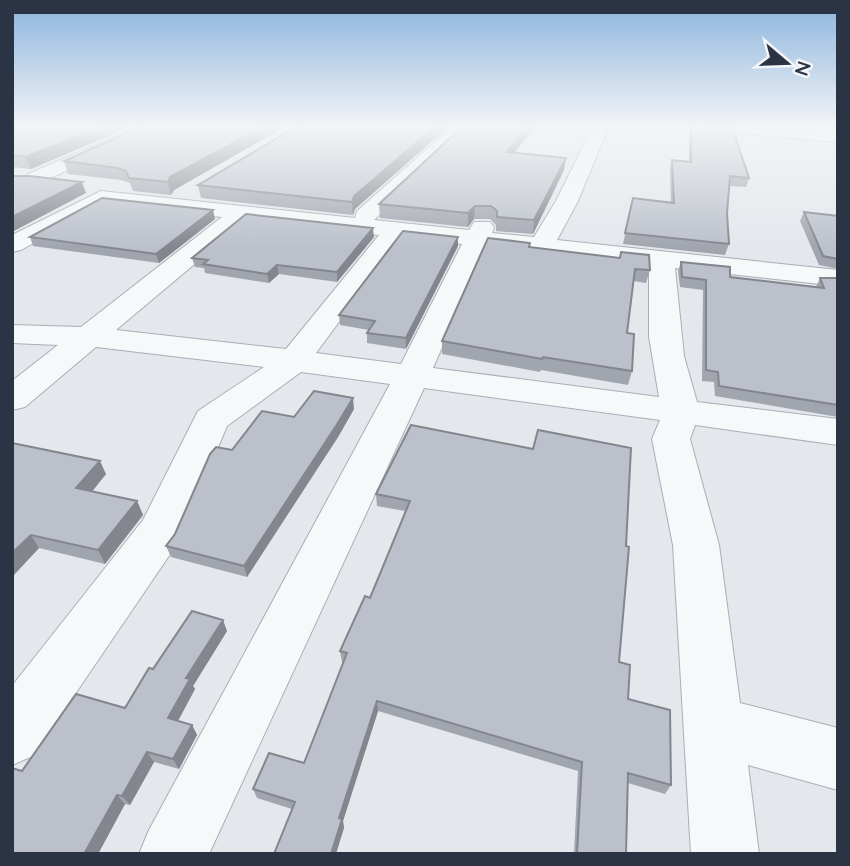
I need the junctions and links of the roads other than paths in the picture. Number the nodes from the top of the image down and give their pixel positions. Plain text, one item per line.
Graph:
1 (52, 166) edge
2 (419, 166) edge
3 (583, 166) edge
4 (23, 178) edge
5 (243, 212) junction
6 (365, 216) junction
7 (396, 229) junction
8 (479, 232) junction
9 (544, 242) junction
10 (12, 245) edge
11 (662, 259) junction
12 (838, 268) edge
13 (838, 278) edge
14 (12, 334) edge
15 (90, 337) junction
16 (293, 362) junction
17 (412, 375) junction
18 (12, 399) edge
19 (681, 411) junction
20 (838, 432) edge
21 (714, 726) junction
22 (12, 735) edge
23 (838, 759) edge
24 (173, 854) edge
25 (725, 854) edge

1 - 4 street
2 - 6 street
3 - 9 street
4 - 6 street
5 - 7 street
5 - 10 street
5 - 15 street
6 - 8 street
7 - 8 street
7 - 16 street
8 - 9 street
8 - 17 street
9 - 11 street
9 - 12 street
11 - 13 street
11 - 19 street
14 - 15 street
15 - 16 street
15 - 18 street
16 - 17 street
16 - 22 street
17 - 19 street
17 - 24 street
19 - 20 street
19 - 21 street
21 - 23 street
21 - 25 street

